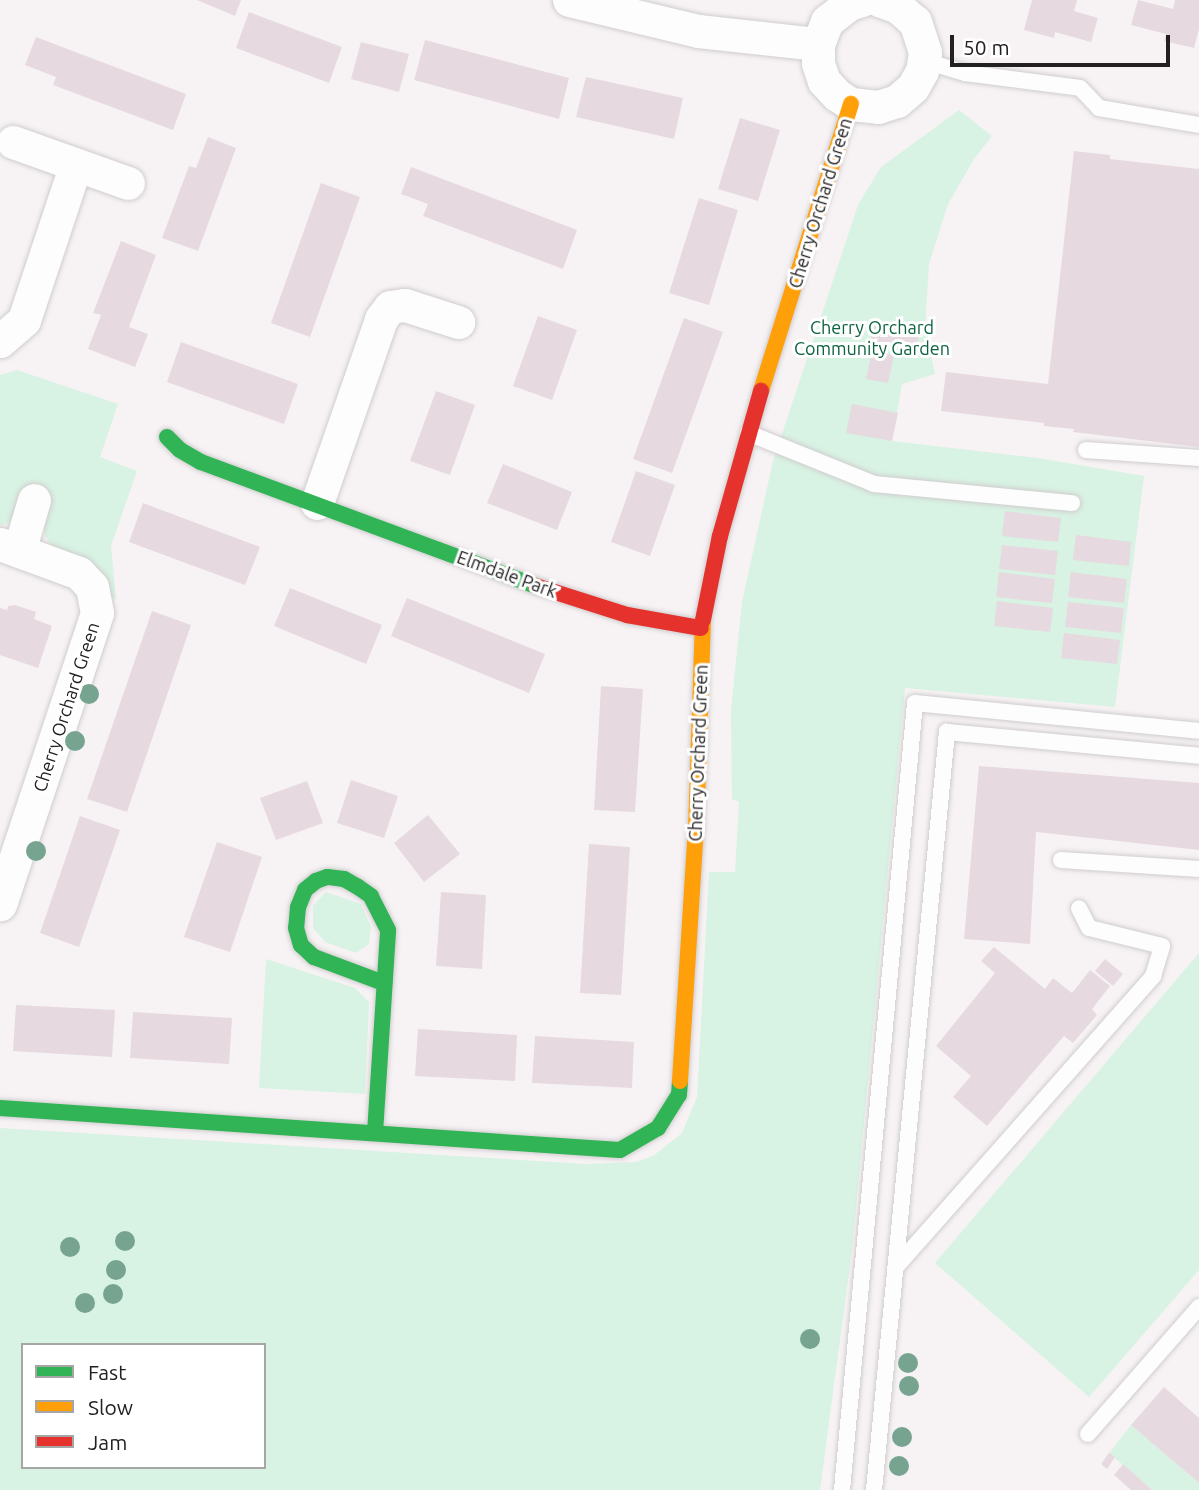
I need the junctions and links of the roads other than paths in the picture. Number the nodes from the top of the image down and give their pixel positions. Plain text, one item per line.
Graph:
1 (569, 0) edge
2 (880, 1) edge
3 (817, 44) junction
4 (925, 61) junction
5 (851, 104) junction
6 (1199, 125) edge
7 (13, 142) dead end
8 (76, 164) junction
9 (128, 183) dead end
10 (458, 322) dead end
11 (0, 341) edge
12 (748, 433) junction
13 (167, 437) dead end
14 (1086, 450) dead end
15 (1199, 458) edge
16 (34, 500) dead end
17 (317, 503) junction
18 (1072, 503) dead end
19 (10, 548) edge
20 (701, 628) junction
21 (1199, 731) edge
22 (1199, 756) edge
23 (1061, 860) dead end
24 (1199, 869) edge
25 (0, 904) edge
26 (1079, 908) dead end
27 (384, 983) junction
28 (0, 1108) edge
29 (375, 1133) junction
30 (895, 1268) junction
31 (1199, 1307) edge
32 (1088, 1434) dead end
33 (842, 1490) edge
34 (874, 1490) edge

1 - 3 street
2 - 3 street
2 - 4 street
3 - 5 street
4 - 5 street
4 - 6 lane
5 - 12 street, Cherry Orchard Green
7 - 8 street
8 - 9 street
8 - 11 street
10 - 17 street
12 - 18 lane
12 - 20 street, Cherry Orchard Green
13 - 17 street, Elmdale Park
14 - 15 lane
16 - 19 street, Cherry Orchard Green
17 - 20 street, Elmdale Park
19 - 25 street, Cherry Orchard Green
20 - 29 street, Cherry Orchard Green
21 - 33 lane
22 - 30 lane
23 - 24 lane
26 - 30 lane
27 - 27 street
27 - 29 street
28 - 29 street, Cherry Orchard Green
30 - 34 lane
31 - 32 lane

